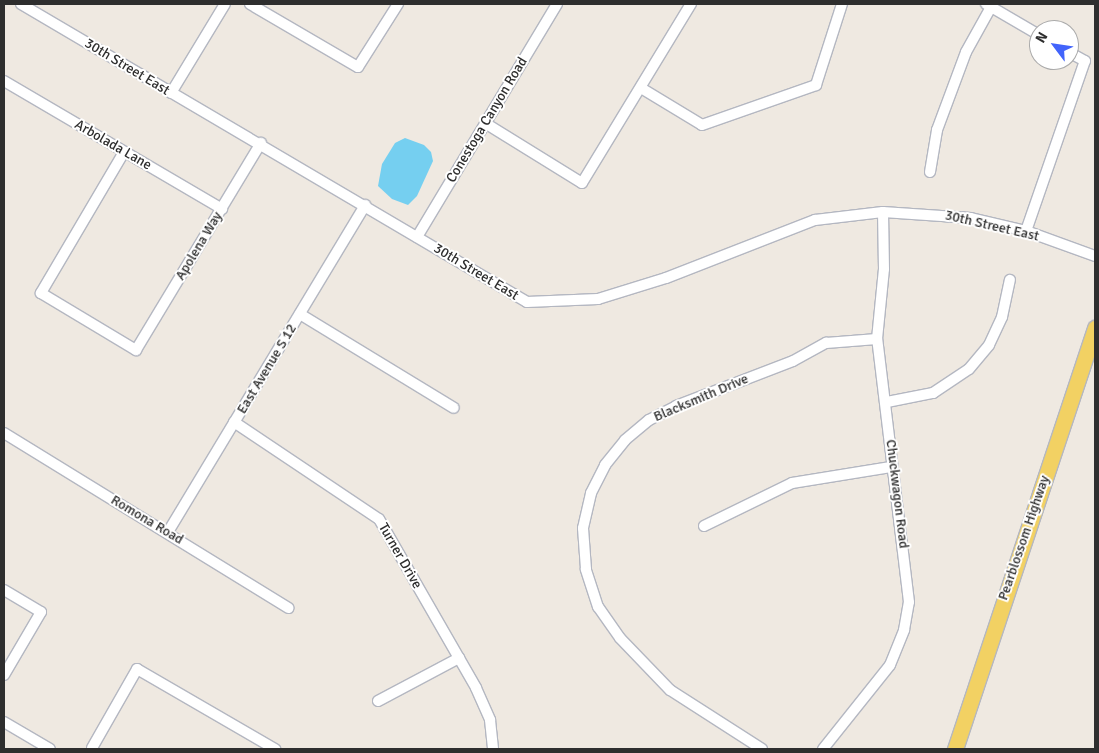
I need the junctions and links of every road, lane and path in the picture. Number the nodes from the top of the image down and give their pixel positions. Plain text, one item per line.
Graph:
1 (21, 4) edge
2 (225, 4) edge
3 (250, 4) edge
4 (398, 4) edge
5 (557, 4) edge
6 (691, 4) edge
7 (842, 4) edge
8 (988, 6) edge
9 (1029, 29) edge
10 (1079, 58) edge
11 (4, 81) edge
12 (641, 88) junction
13 (171, 93) junction
14 (485, 123) junction
15 (261, 143) junction
16 (124, 152) junction
17 (930, 172) dead end
18 (364, 205) junction
19 (222, 209) junction
20 (883, 212) junction
21 (1026, 231) junction
22 (417, 237) junction
23 (1095, 256) edge
24 (1010, 280) dead end
25 (300, 314) junction
26 (1095, 328) edge
27 (877, 339) junction
28 (887, 402) junction
29 (454, 408) dead end
30 (234, 422) junction
31 (4, 433) edge
32 (891, 467) junction
33 (704, 526) dead end
34 (168, 532) junction
35 (4, 590) edge
36 (289, 608) dead end
37 (459, 658) junction
38 (4, 675) edge
39 (378, 701) dead end
40 (4, 722) edge
41 (92, 748) dead end
42 (50, 749) edge
43 (275, 749) edge
44 (493, 749) edge
45 (762, 749) edge
46 (823, 749) edge
47 (955, 749) edge

1 - 13 street, 30th Street East
2 - 13 street
3 - 4 street
5 - 14 street, Conestoga Canyon Road
6 - 12 street
7 - 12 street
8 - 9 street
8 - 17 street
10 - 21 street
11 - 16 street, Arbolada Lane
12 - 14 street
13 - 15 street, 30th Street East
14 - 22 street, Conestoga Canyon Road
15 - 18 street, 30th Street East
15 - 19 street, Apolena Way
16 - 19 street, Arbolada Lane
16 - 19 street, Apolena Way
18 - 22 street, 30th Street East
18 - 25 street, East Avenue S 12
20 - 21 street, 30th Street East
20 - 22 street, 30th Street East
20 - 27 street, Chuckwagon Road
21 - 23 street, 30th Street East
24 - 28 street
25 - 29 street
25 - 30 street, East Avenue S 12
26 - 47 main road, Pearblossom Highway
27 - 28 street, Chuckwagon Road
27 - 45 street, Blacksmith Drive
28 - 32 street, Chuckwagon Road
30 - 34 street, East Avenue S 12
30 - 37 street, Turner Drive
31 - 34 street, Romona Road
32 - 33 street
32 - 46 street, Chuckwagon Road
34 - 36 street, Romona Road
35 - 38 street
37 - 39 street
37 - 44 street, Turner Drive
40 - 42 street
41 - 43 street

